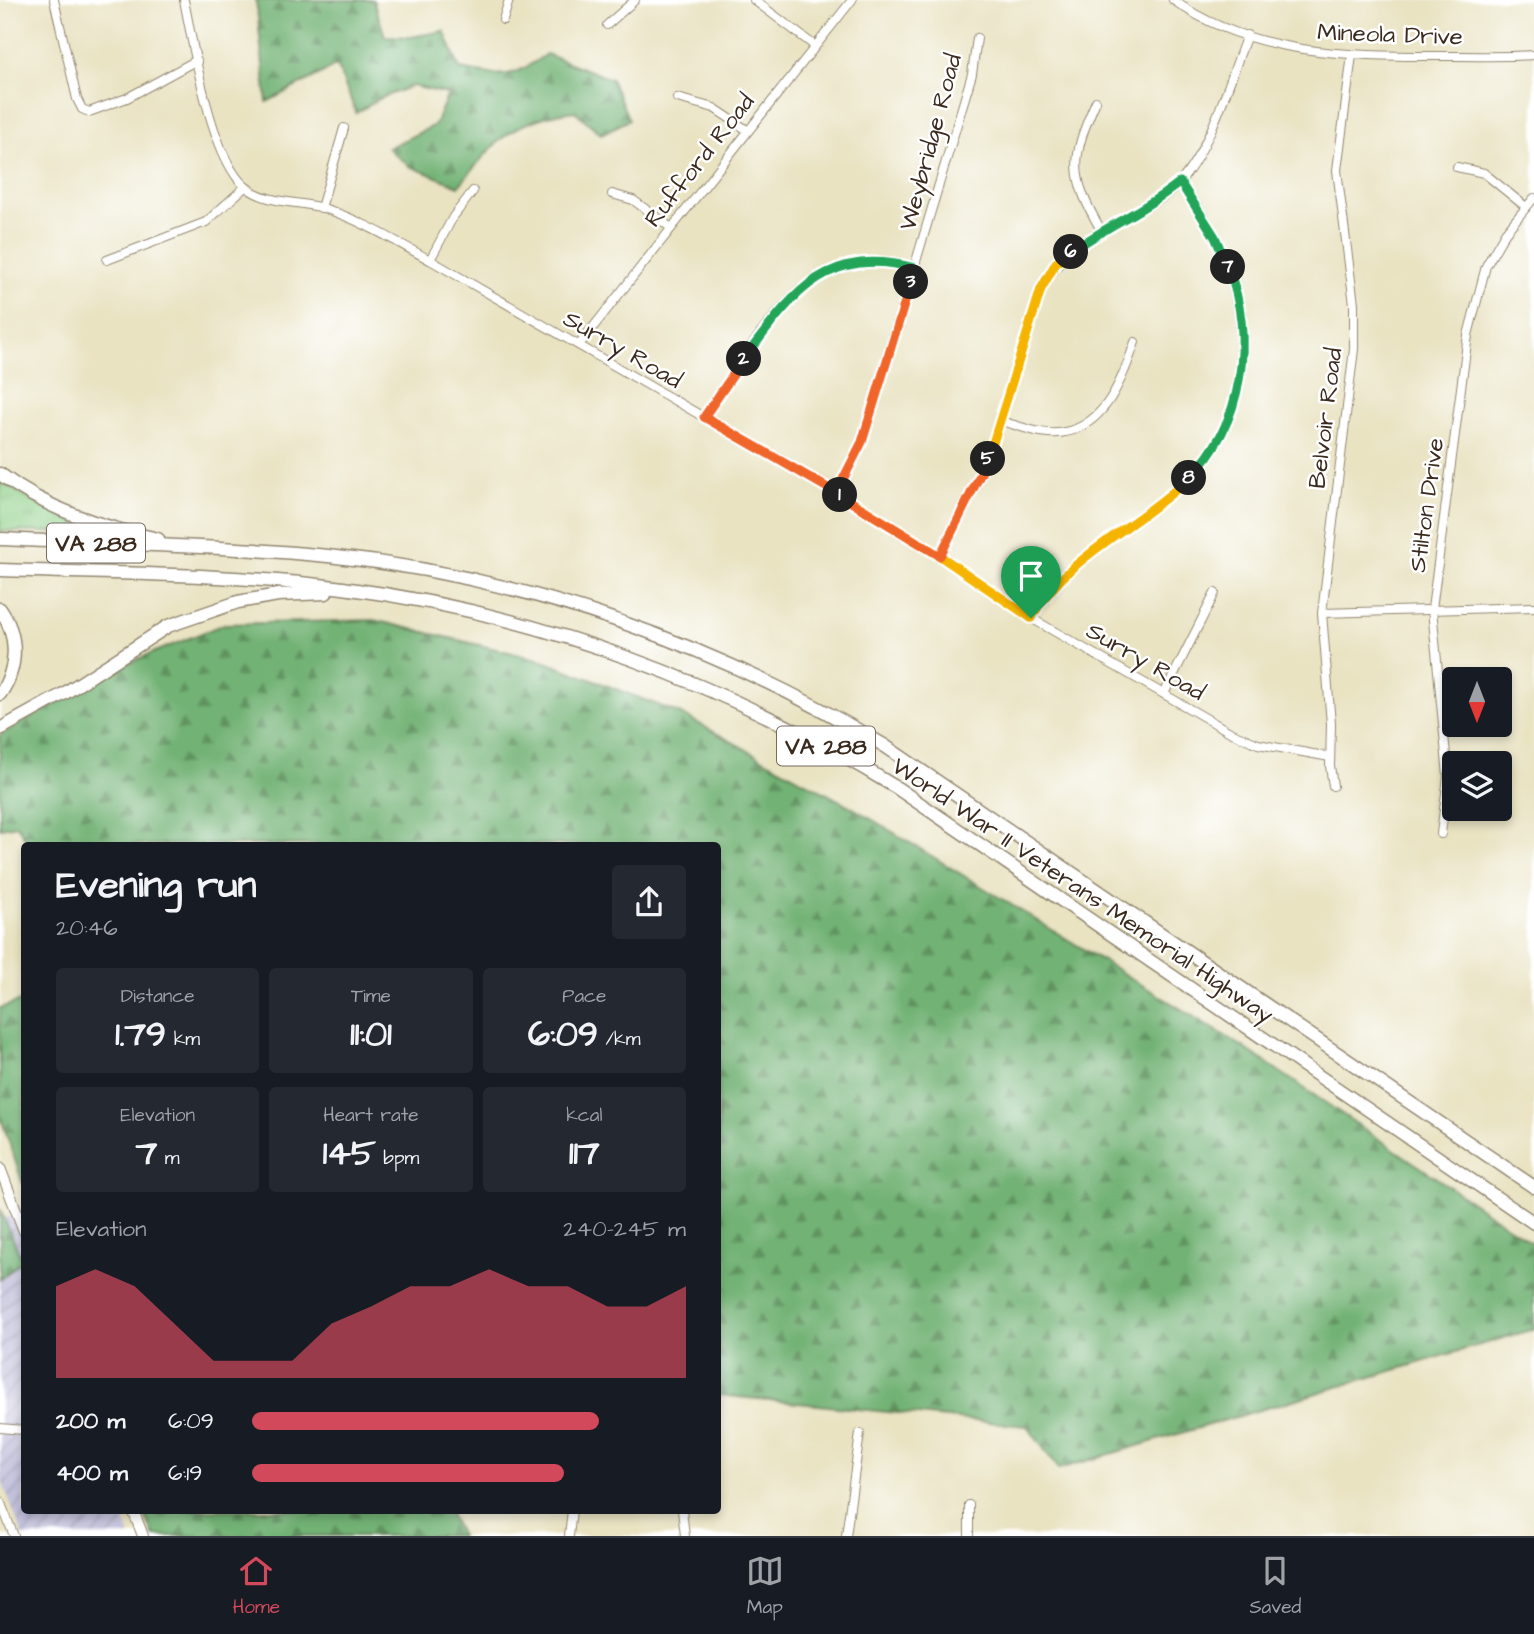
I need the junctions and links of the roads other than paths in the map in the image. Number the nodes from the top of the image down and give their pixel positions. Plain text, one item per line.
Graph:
1 (54, 0) edge
2 (184, 0) edge
3 (509, 0) edge
4 (635, 0) edge
5 (754, 0) edge
6 (852, 0) edge
7 (1172, 0) edge
8 (503, 19) dead end
9 (607, 25) dead end
10 (1247, 35) junction
11 (977, 38) dead end
12 (815, 46) junction
13 (1352, 55) junction
14 (1534, 55) edge
15 (197, 60) junction
16 (677, 98) dead end
17 (1096, 101) dead end
18 (344, 128) dead end
19 (747, 130) junction
20 (1457, 167) dead end
21 (1180, 182) junction
22 (245, 187) junction
23 (473, 191) dead end
24 (612, 194) dead end
25 (1534, 198) edge
26 (1526, 207) junction
27 (321, 208) junction
28 (670, 228) junction
29 (1101, 230) junction
30 (107, 260) dead end
31 (430, 260) junction
32 (915, 268) junction
33 (1135, 342) dead end
34 (579, 345) junction
35 (704, 417) junction
36 (1001, 421) junction
37 (0, 474) edge
38 (836, 493) junction
39 (0, 539) edge
40 (193, 547) junction
41 (940, 556) junction
42 (0, 570) edge
43 (342, 588) junction
44 (1215, 593) dead end
45 (1534, 607) edge
46 (0, 609) edge
47 (1432, 609) junction
48 (1322, 613) junction
49 (1031, 618) junction
50 (0, 694) edge
51 (1164, 694) junction
52 (0, 729) edge
53 (1330, 757) junction
54 (1332, 786) dead end
55 (1441, 834) dead end
56 (0, 1168) edge
57 (1534, 1187) edge
58 (21, 1223) edge
59 (1534, 1223) edge
60 (0, 1428) edge
61 (21, 1430) edge
62 (860, 1433) dead end
63 (0, 1501) edge
64 (969, 1505) dead end
65 (135, 1514) edge
66 (572, 1514) edge
67 (682, 1514) edge
68 (14, 1536) edge
69 (143, 1536) edge
70 (569, 1536) edge
71 (685, 1536) edge
72 (846, 1536) edge
73 (969, 1536) edge

1 - 15 street
2 - 15 street
3 - 8 street
4 - 9 street
5 - 12 street
6 - 12 street, Rufford Road
7 - 10 street, Mineola Drive
10 - 13 street, Mineola Drive
10 - 21 street
11 - 32 street, Weybridge Road
12 - 19 street, Rufford Road
13 - 14 street, Mineola Drive
13 - 48 street, Belvoir Road
15 - 22 street
16 - 19 street
17 - 29 street
18 - 27 street
19 - 28 street, Rufford Road
20 - 26 street
21 - 29 street
21 - 49 street
22 - 27 street, Surry Road
22 - 30 street
23 - 31 street
24 - 28 street
25 - 26 street, Stilton Drive
26 - 47 street, Stilton Drive
27 - 31 street, Surry Road
28 - 34 street, Rufford Road
29 - 36 street
31 - 34 street, Surry Road
32 - 35 street
32 - 38 street, Weybridge Road
33 - 36 street
34 - 35 street, Surry Road
35 - 38 street, Surry Road
36 - 41 street
37 - 40 highway
38 - 41 street, Surry Road
39 - 40 highway, World War II Veterans Memorial Highway / VA 288
40 - 57 highway, World War II Veterans Memorial Highway / VA 288
41 - 49 street, Surry Road
42 - 43 highway, World War II Veterans Memorial Highway / VA 288
43 - 52 highway
43 - 59 highway, World War II Veterans Memorial Highway / VA 288
44 - 51 street
45 - 47 street
46 - 50 highway
47 - 48 street
47 - 55 street, Stilton Drive
48 - 53 street, Belvoir Road
49 - 51 street, Surry Road
51 - 53 street, Surry Road
53 - 54 street, Belvoir Road
56 - 58 main road
60 - 61 street
62 - 72 street
63 - 68 street
64 - 73 street
65 - 69 main road
66 - 70 street
67 - 71 street

